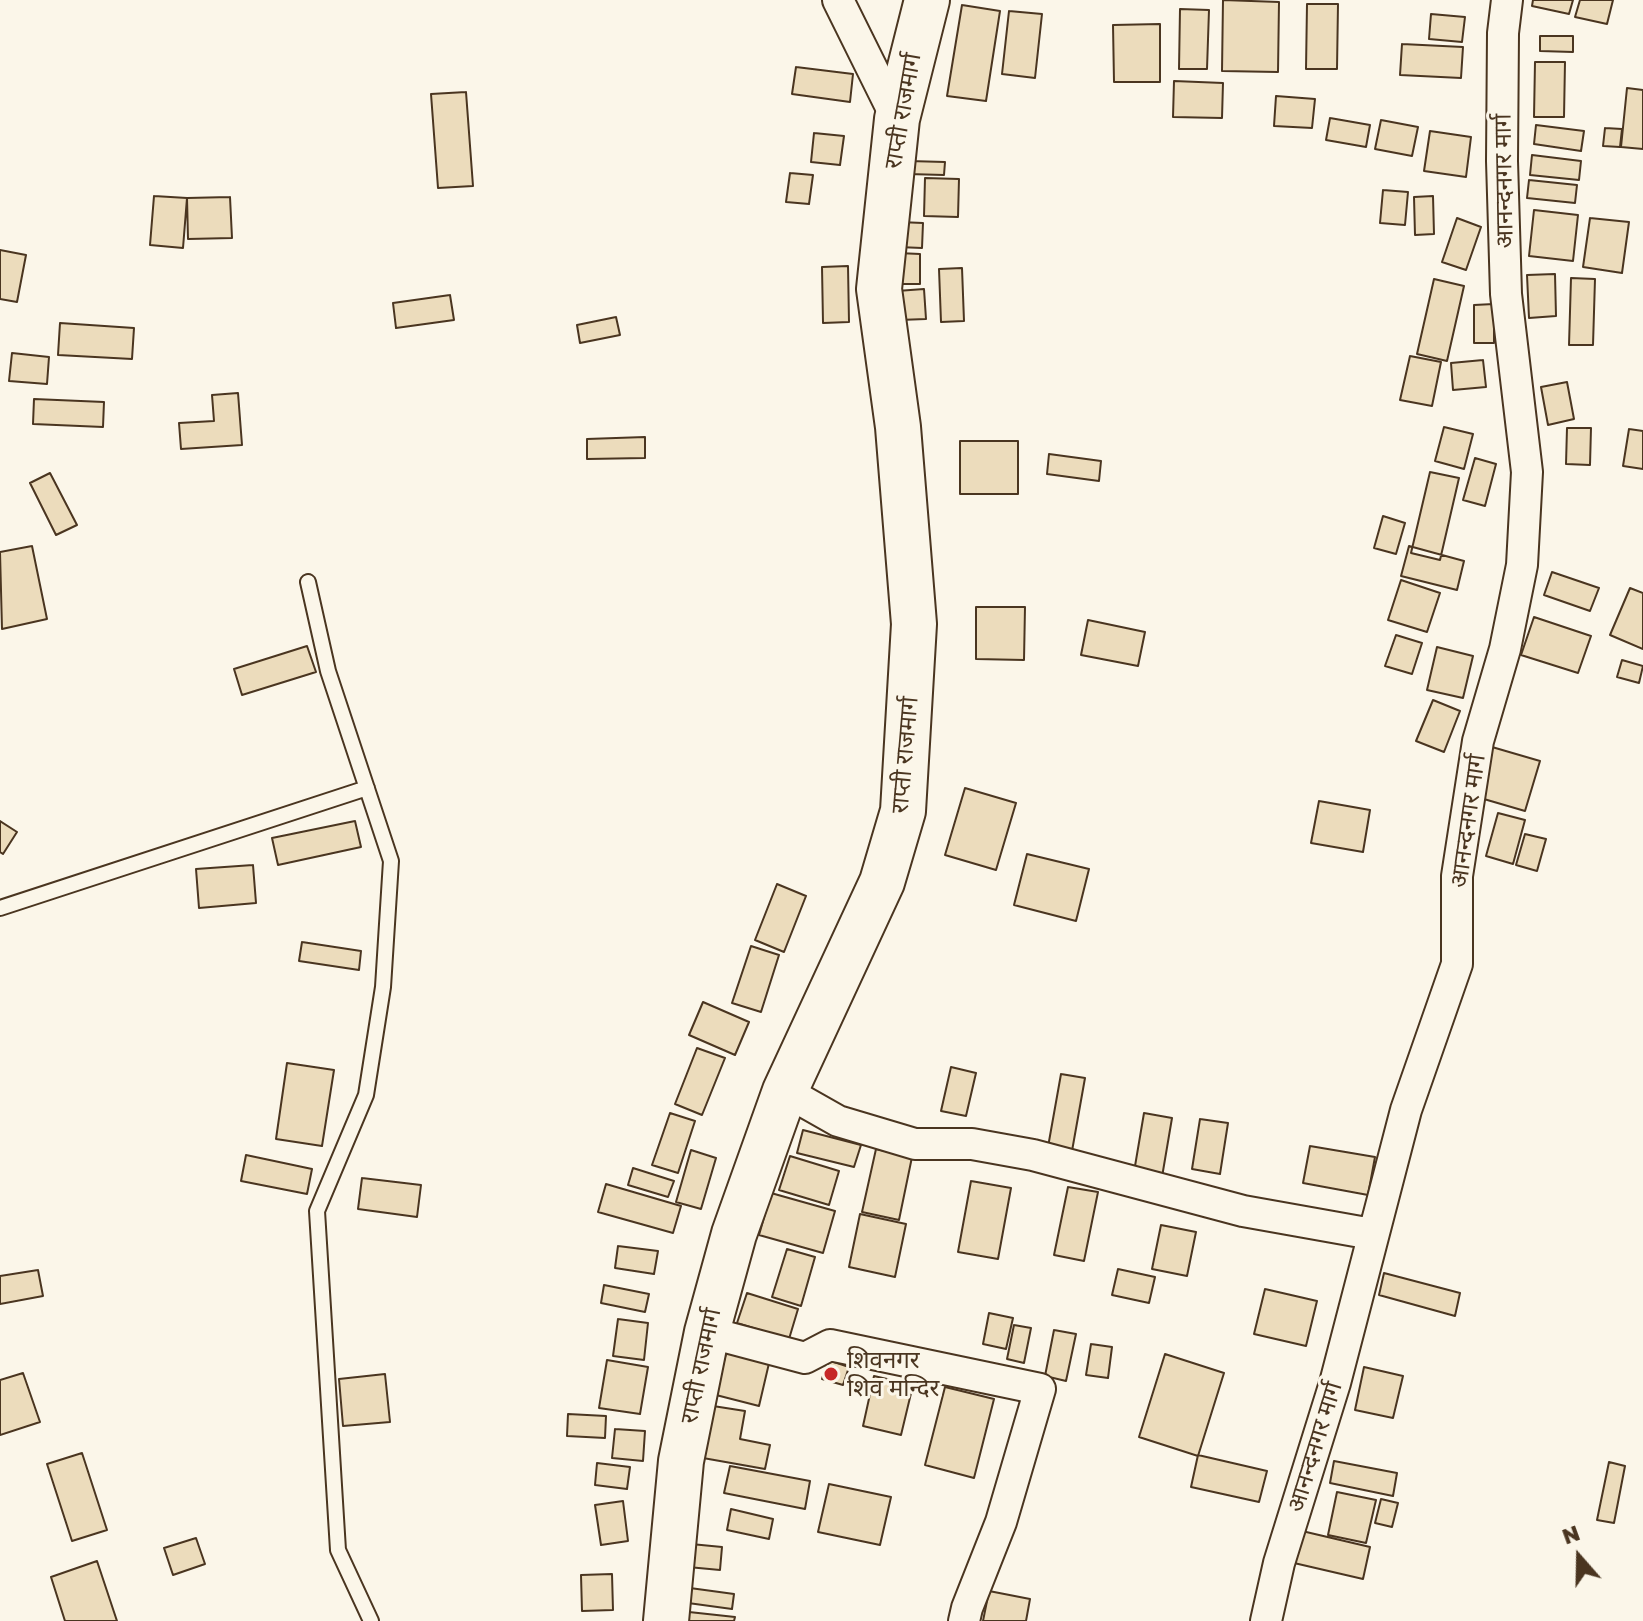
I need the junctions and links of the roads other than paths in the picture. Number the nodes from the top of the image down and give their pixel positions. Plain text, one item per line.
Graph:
1 (838, 0) edge
2 (927, 0) edge
3 (1507, 0) edge
4 (897, 119) junction
5 (308, 582) dead end
6 (367, 788) junction
7 (0, 908) edge
8 (785, 1091) junction
9 (1372, 1234) junction
10 (707, 1332) junction
11 (371, 1621) edge
12 (666, 1621) edge
13 (964, 1621) edge
14 (1266, 1621) edge

1 - 4 street
2 - 4 main road, राप्ती राजमार्ग
3 - 9 street, आनन्दनगर मार्ग
4 - 8 main road, राप्ती राजमार्ग
5 - 6 lane
6 - 7 lane
6 - 11 lane
8 - 9 street
8 - 10 main road, राप्ती राजमार्ग
9 - 14 street, आनन्दनगर मार्ग
10 - 12 main road, राप्ती राजमार्ग
10 - 13 street

